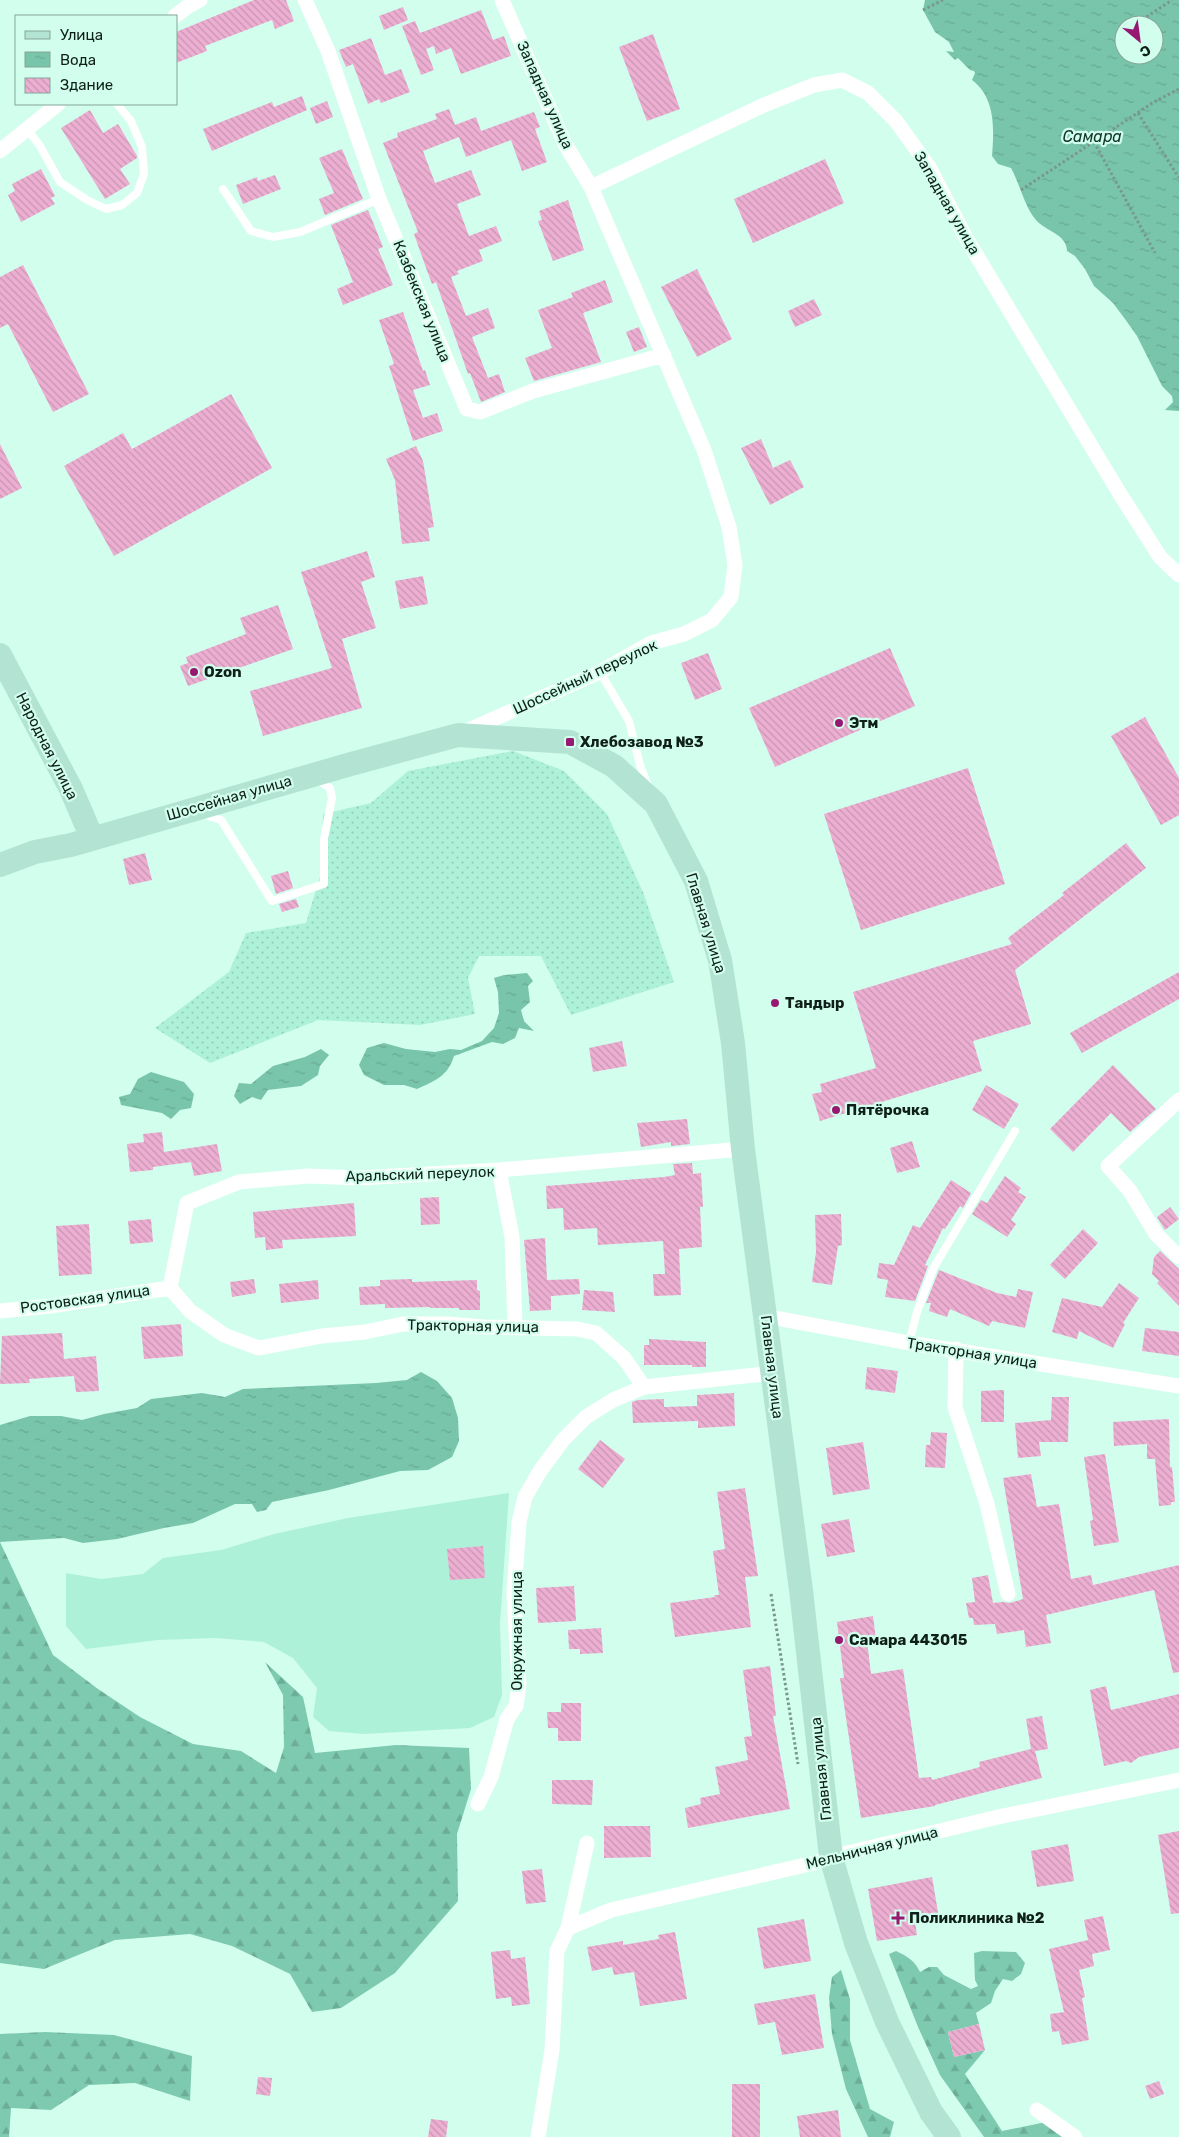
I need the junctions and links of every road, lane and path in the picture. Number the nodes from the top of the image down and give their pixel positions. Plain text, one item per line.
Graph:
1 (200, 0) edge
2 (305, 0) edge
3 (502, 0) edge
4 (943, 0) edge
5 (1172, 0) edge
6 (923, 10) dead end
7 (176, 15) edge
8 (1149, 15) edge
9 (1179, 89) edge
10 (57, 105) edge
11 (118, 105) edge
12 (1138, 113) junction
13 (27, 129) junction
14 (1094, 142) junction
15 (0, 151) edge
16 (1179, 178) edge
17 (591, 187) junction
18 (223, 190) dead end
19 (1021, 190) dead end
20 (379, 199) junction
21 (1155, 253) dead end
22 (664, 355) junction
23 (1179, 575) edge
24 (731, 597) joint
25 (0, 655) edge
26 (600, 672) junction
27 (458, 735) junction
28 (310, 775) junction
29 (656, 804) junction
30 (189, 810) junction
31 (92, 838) junction
32 (0, 865) edge
33 (1179, 1100) edge
34 (1015, 1131) dead end
35 (743, 1149) junction
36 (499, 1170) junction
37 (1179, 1257) edge
38 (170, 1288) junction
39 (0, 1311) edge
40 (765, 1316) junction
41 (515, 1326) junction
42 (909, 1343) junction
43 (956, 1349) junction
44 (773, 1373) junction
45 (1179, 1386) edge
46 (644, 1387) junction
47 (1008, 1594) dead end
48 (1179, 1780) edge
49 (478, 1804) dead end
50 (588, 1843) dead end
51 (831, 1857) junction
52 (568, 1928) junction
53 (1037, 2110) dead end
54 (538, 2137) edge
55 (948, 2137) edge
56 (1075, 2137) edge

1 - 7 street
2 - 20 street, Казбекская улица
3 - 17 street, Западная улица
4 - 6 path
5 - 8 path
9 - 12 path
10 - 13 street
11 - 13 lane
12 - 14 path
12 - 16 path
13 - 15 street
14 - 19 path
14 - 21 path
17 - 22 street, Западная улица
17 - 23 street, Западная улица
18 - 20 lane
20 - 22 street, Казбекская улица
22 - 24 street, Западная улица
24 - 26 street, Шоссейный переулок
25 - 31 main road, Народная улица
26 - 27 street, Шоссейный переулок
26 - 29 lane
27 - 28 main road, Шоссейная улица
27 - 29 main road, Главная улица
28 - 30 main road, Шоссейная улица
28 - 30 lane
29 - 35 main road, Главная улица
30 - 31 main road, Шоссейная улица
31 - 32 main road, Шоссейная улица
33 - 37 street
34 - 42 lane
35 - 36 street, Аральский переулок
35 - 40 main road, Главная улица
36 - 38 street, Аральский переулок
36 - 41 street
38 - 39 street, Ростовская улица
38 - 41 street, Тракторная улица
40 - 42 street, Тракторная улица
40 - 44 main road, Главная улица
41 - 46 street, Тракторная улица
42 - 43 street, Тракторная улица
43 - 45 street, Тракторная улица
43 - 47 street
44 - 46 street
44 - 51 main road, Главная улица
46 - 49 street, Окружная улица
48 - 51 street, Мельничная улица
50 - 52 street
51 - 52 street, Мельничная улица
51 - 55 main road, Главная улица
52 - 54 street
53 - 56 street

